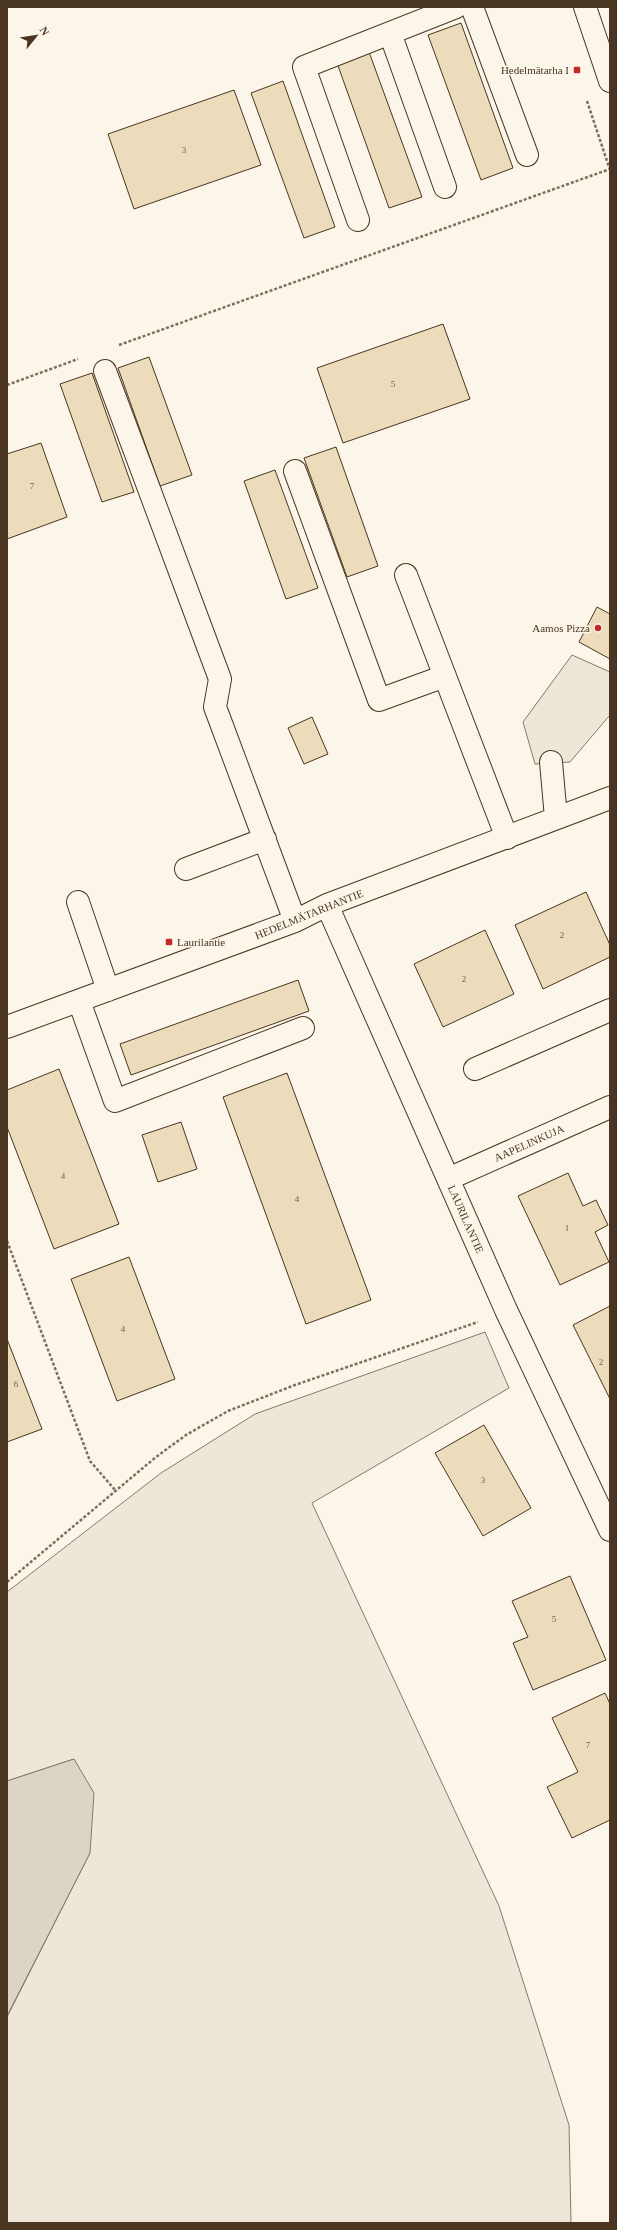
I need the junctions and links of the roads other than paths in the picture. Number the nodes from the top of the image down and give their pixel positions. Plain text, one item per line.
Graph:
1 (456, 7) edge
2 (472, 7) edge
3 (585, 7) edge
4 (390, 33) junction
5 (610, 81) edge
6 (526, 155) dead end
7 (445, 186) dead end
8 (358, 220) dead end
9 (105, 371) dead end
10 (295, 471) dead end
11 (406, 575) dead end
12 (445, 676) junction
13 (551, 762) dead end
14 (610, 798) edge
15 (556, 818) junction
16 (507, 838) junction
17 (265, 839) junction
18 (186, 869) dead end
19 (78, 902) dead end
20 (327, 905) junction
21 (295, 921) junction
22 (108, 990) junction
23 (79, 1001) junction
24 (610, 1010) edge
25 (7, 1026) edge
26 (303, 1028) dead end
27 (475, 1069) dead end
28 (610, 1107) edge
29 (448, 1179) junction
30 (603, 1496) edge
31 (610, 1530) edge

1 - 4 street
2 - 6 street
3 - 5 street
4 - 7 street
4 - 8 street
9 - 17 street
10 - 12 street
11 - 12 street
12 - 16 street
13 - 15 street
14 - 15 street, HEDELMÄTARHANTIE
15 - 16 street, HEDELMÄTARHANTIE
16 - 20 street, HEDELMÄTARHANTIE
17 - 18 street
17 - 21 street
19 - 22 street
20 - 21 street, HEDELMÄTARHANTIE
20 - 29 street, LAURILANTIE
21 - 22 street, HEDELMÄTARHANTIE
22 - 23 street, HEDELMÄTARHANTIE
23 - 25 street, HEDELMÄTARHANTIE
23 - 26 street
24 - 27 street
28 - 29 street, AAPELINKUJA
29 - 30 street, LAURILANTIE
30 - 31 street, LAURILANTIE

